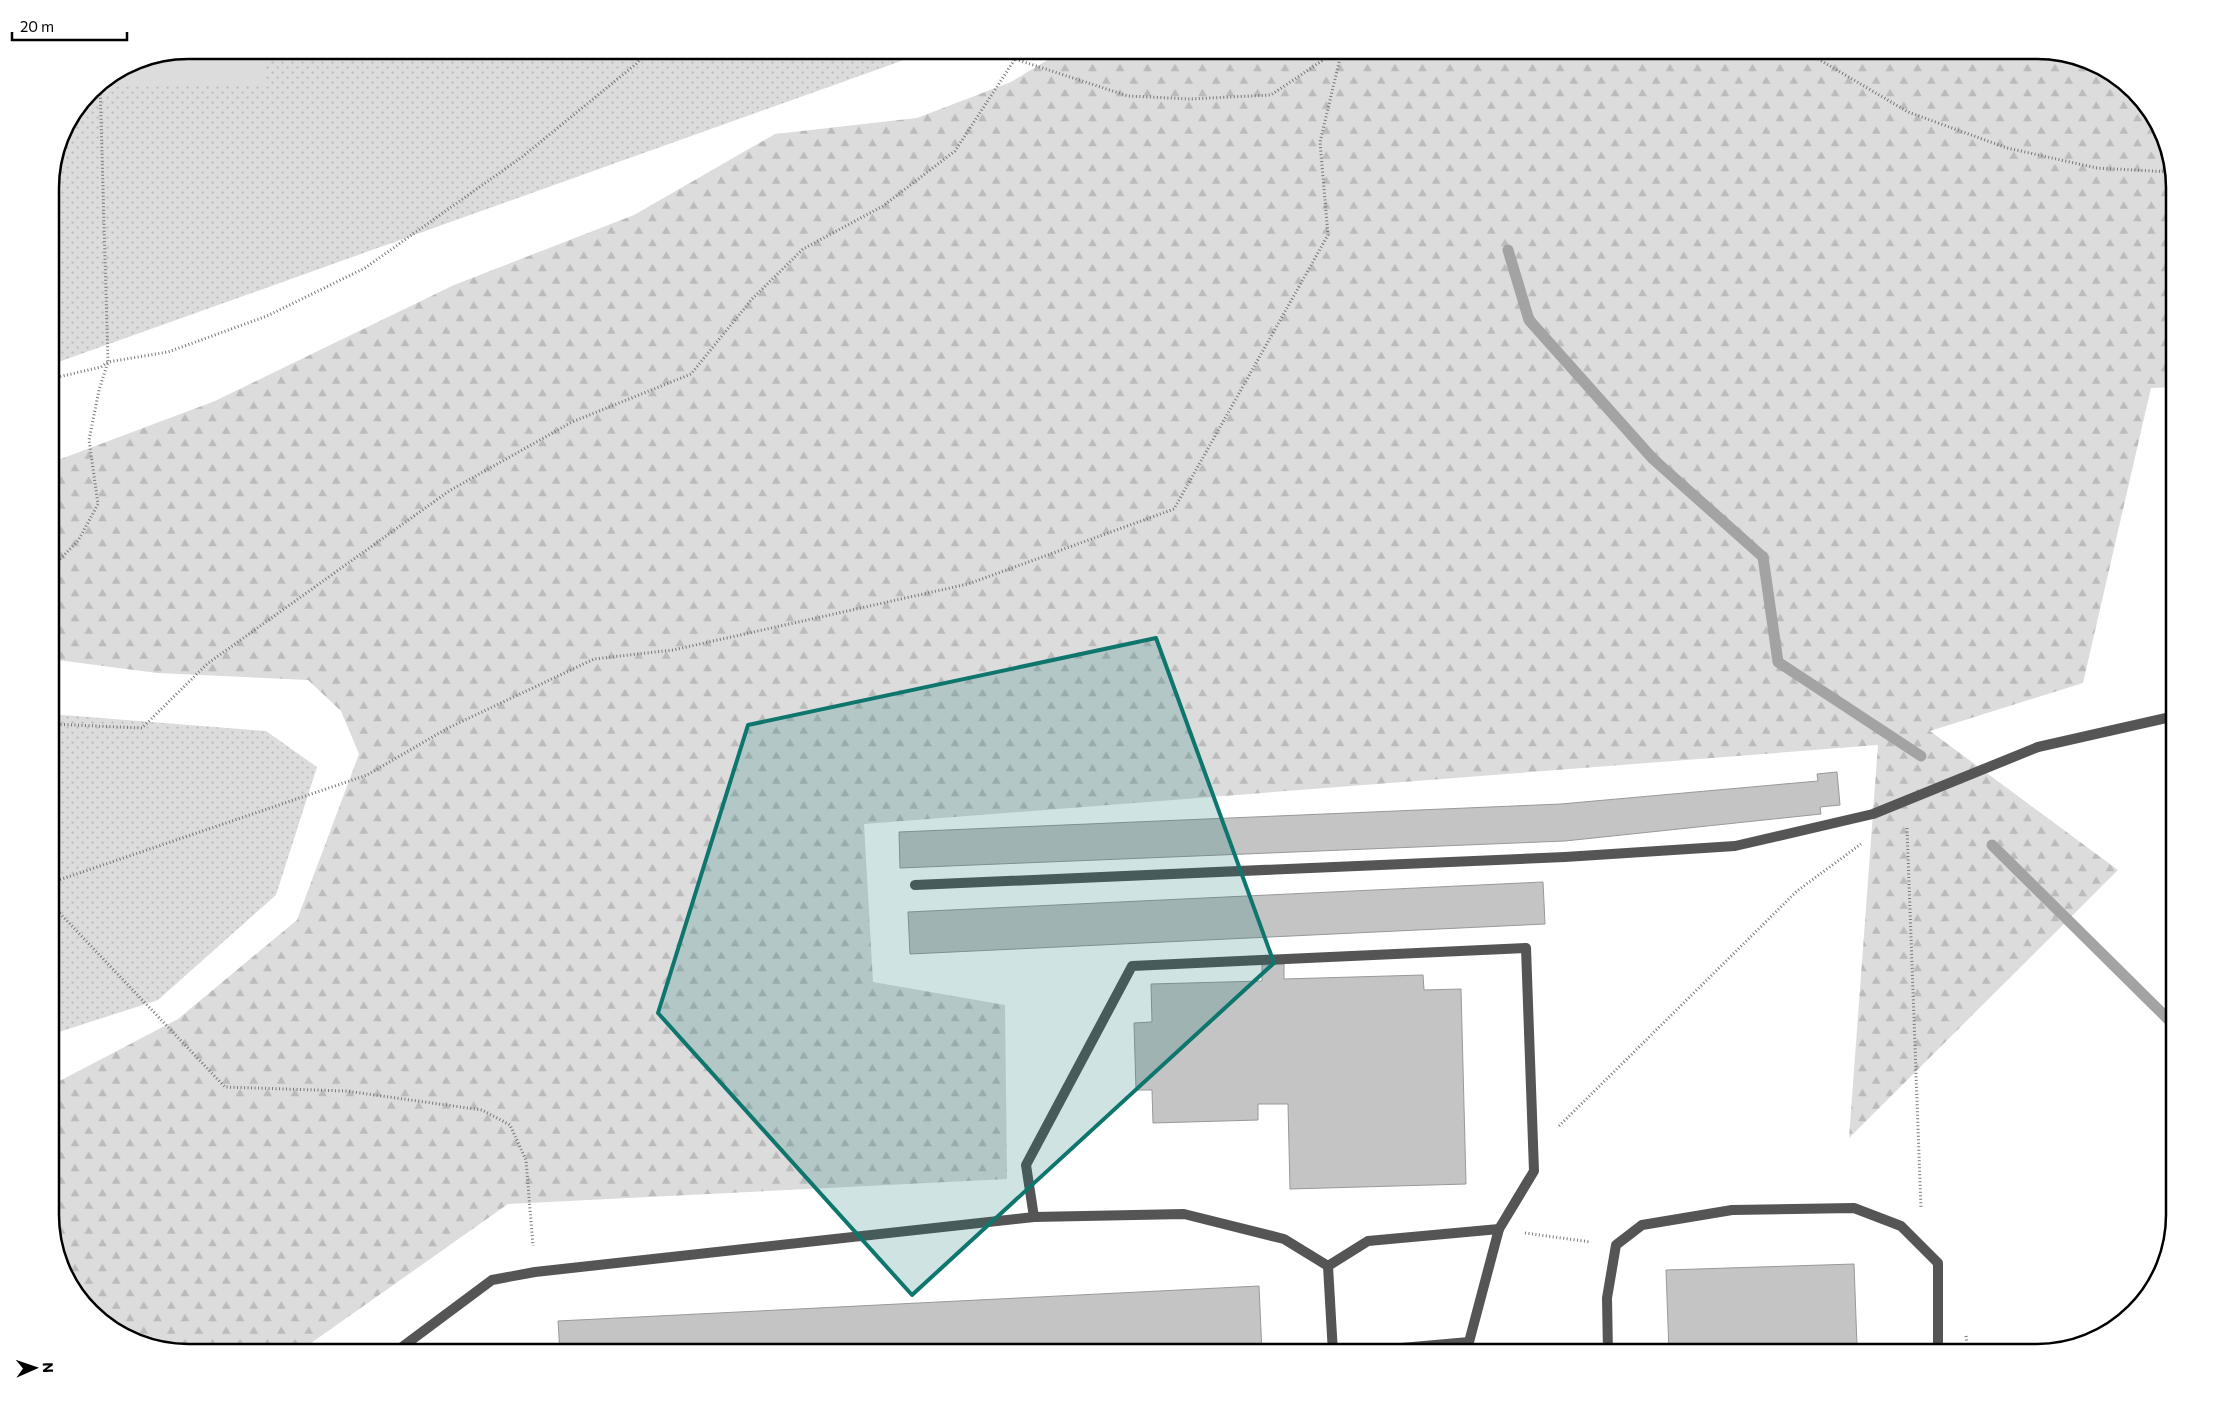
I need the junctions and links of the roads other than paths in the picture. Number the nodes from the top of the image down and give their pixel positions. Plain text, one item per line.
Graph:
1 (2166, 718) edge
2 (915, 885) dead end
3 (1034, 1217) junction
4 (1499, 1229) junction
5 (1328, 1266) junction
6 (1470, 1342) joint
7 (406, 1344) edge
8 (1332, 1344) edge
9 (1447, 1344) edge
10 (1608, 1344) edge
11 (1938, 1344) edge

1 - 2 lane
3 - 4 lane
3 - 5 lane
3 - 7 lane
4 - 5 lane
4 - 6 lane
5 - 8 lane
6 - 9 lane
10 - 11 lane

